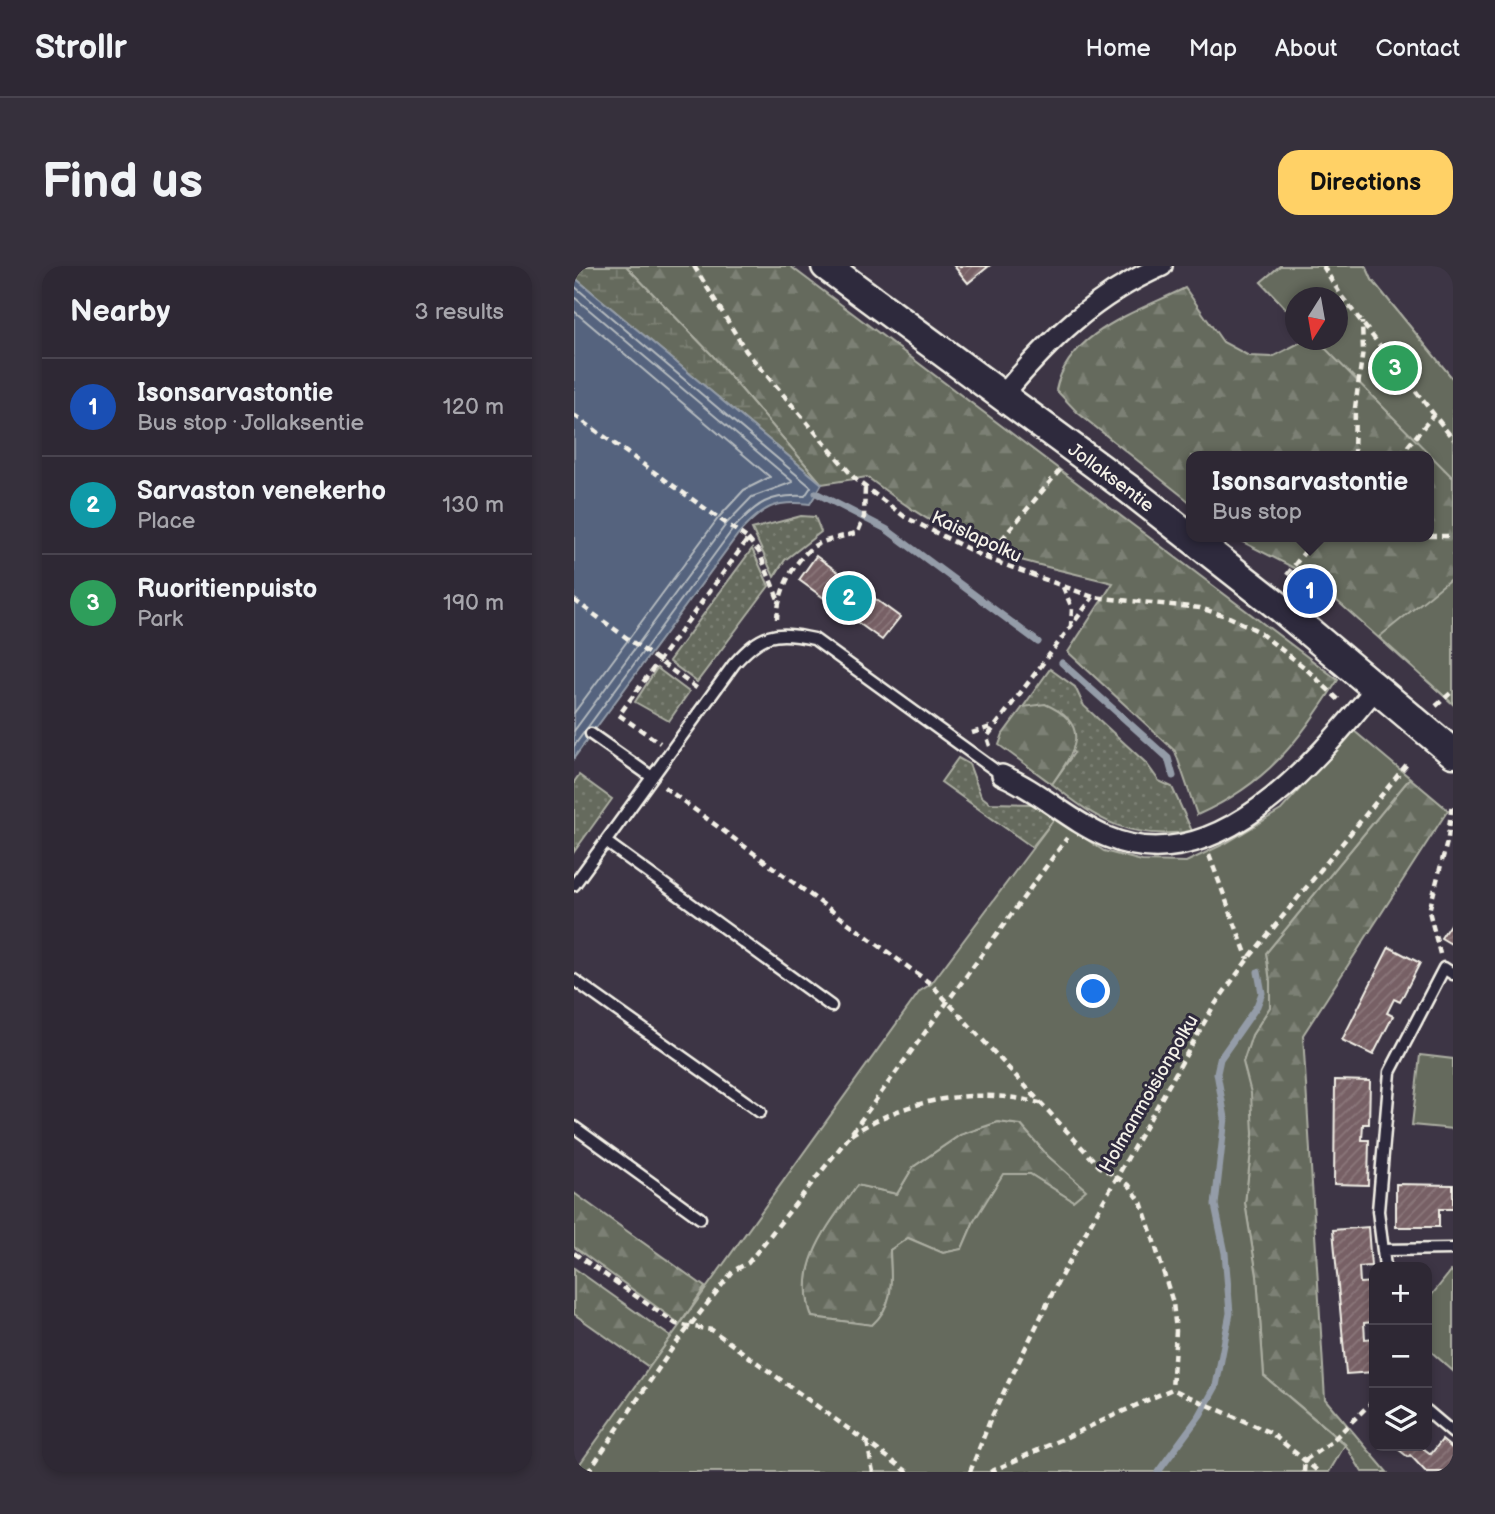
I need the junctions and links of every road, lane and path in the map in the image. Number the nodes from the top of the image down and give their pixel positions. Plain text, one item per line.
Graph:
1 (694, 266) edge
2 (826, 266) edge
3 (1162, 266) edge
4 (1323, 266) edge
5 (1362, 322) junction
6 (1003, 395) junction
7 (1435, 413) junction
8 (574, 415) edge
9 (1453, 439) edge
10 (1077, 450) junction
11 (1354, 451) edge
12 (1404, 451) edge
13 (865, 487) junction
14 (1186, 535) edge
15 (1434, 536) edge
16 (1453, 537) edge
17 (748, 539) junction
18 (1196, 542) edge
19 (1312, 542) edge
20 (986, 558) junction
21 (1287, 575) dead end
22 (1063, 586) junction
23 (1093, 597) junction
24 (574, 600) edge
25 (778, 600) junction
26 (1071, 626) junction
27 (776, 634) junction
28 (658, 661) junction
29 (1376, 688) junction
30 (1453, 691) edge
31 (710, 698) junction
32 (1337, 698) dead end
33 (1434, 708) dead end
34 (591, 734) dead end
35 (671, 751) junction
36 (1453, 753) edge
37 (1407, 764) dead end
38 (1002, 775) junction
39 (652, 777) junction
40 (1452, 802) edge
41 (1079, 821) junction
42 (1203, 838) junction
43 (606, 842) junction
44 (574, 885) edge
45 (1248, 959) junction
46 (1449, 971) edge
47 (574, 981) edge
48 (948, 999) junction
49 (831, 1006) dead end
50 (1046, 1105) junction
51 (760, 1112) dead end
52 (574, 1127) edge
53 (848, 1138) junction
54 (1116, 1178) junction
55 (700, 1218) dead end
56 (1453, 1249) edge
57 (1383, 1250) junction
58 (574, 1253) edge
59 (1384, 1262) edge
60 (692, 1325) junction
61 (1172, 1389) junction
62 (1369, 1405) edge
63 (1432, 1415) edge
64 (1453, 1433) edge
65 (866, 1442) junction
66 (1305, 1460) junction
67 (588, 1472) edge
68 (873, 1472) edge
69 (908, 1472) edge
70 (970, 1472) edge
71 (990, 1472) edge
72 (1304, 1472) edge
73 (1320, 1472) edge

1 - 13 path, Kaislapolku
2 - 6 main road, Jollaksentie
3 - 6 street
4 - 5 path
5 - 7 path
5 - 11 path
6 - 10 main road, Jollaksentie
7 - 9 path
7 - 12 path
8 - 17 path
10 - 14 main road, Jollaksentie
10 - 20 path
13 - 20 path, Kaislapolku
13 - 25 path
15 - 16 path
17 - 25 path
17 - 28 path
18 - 29 main road, Jollaksentie
19 - 21 path
20 - 22 path, Kaislapolku
22 - 23 path, Kaislapolku
22 - 26 path
23 - 26 path
23 - 32 path, Kaislapolku
24 - 28 path
25 - 27 path
26 - 38 path
27 - 31 lane
27 - 38 lane
28 - 31 path
28 - 35 path
29 - 36 main road, Jollaksentie
29 - 42 street
30 - 33 path
31 - 35 lane
34 - 39 lane
35 - 39 lane
37 - 45 path, Holmanmoisionpolku
38 - 41 street
39 - 43 lane
39 - 48 path
40 - 46 path
41 - 42 street
41 - 48 path
42 - 45 path
43 - 44 lane
43 - 49 lane
45 - 54 path, Holmanmoisionpolku
46 - 57 lane
47 - 51 lane
48 - 50 path
48 - 53 path
50 - 53 path
50 - 54 path
52 - 55 lane
53 - 60 path
54 - 61 path
54 - 70 path, Holmanmoisionpolku
56 - 57 lane
57 - 59 lane
58 - 60 path
60 - 65 path
60 - 67 path
61 - 66 path
61 - 71 path
62 - 66 path
63 - 64 lane
65 - 68 path
65 - 69 path
66 - 72 path
66 - 73 path

